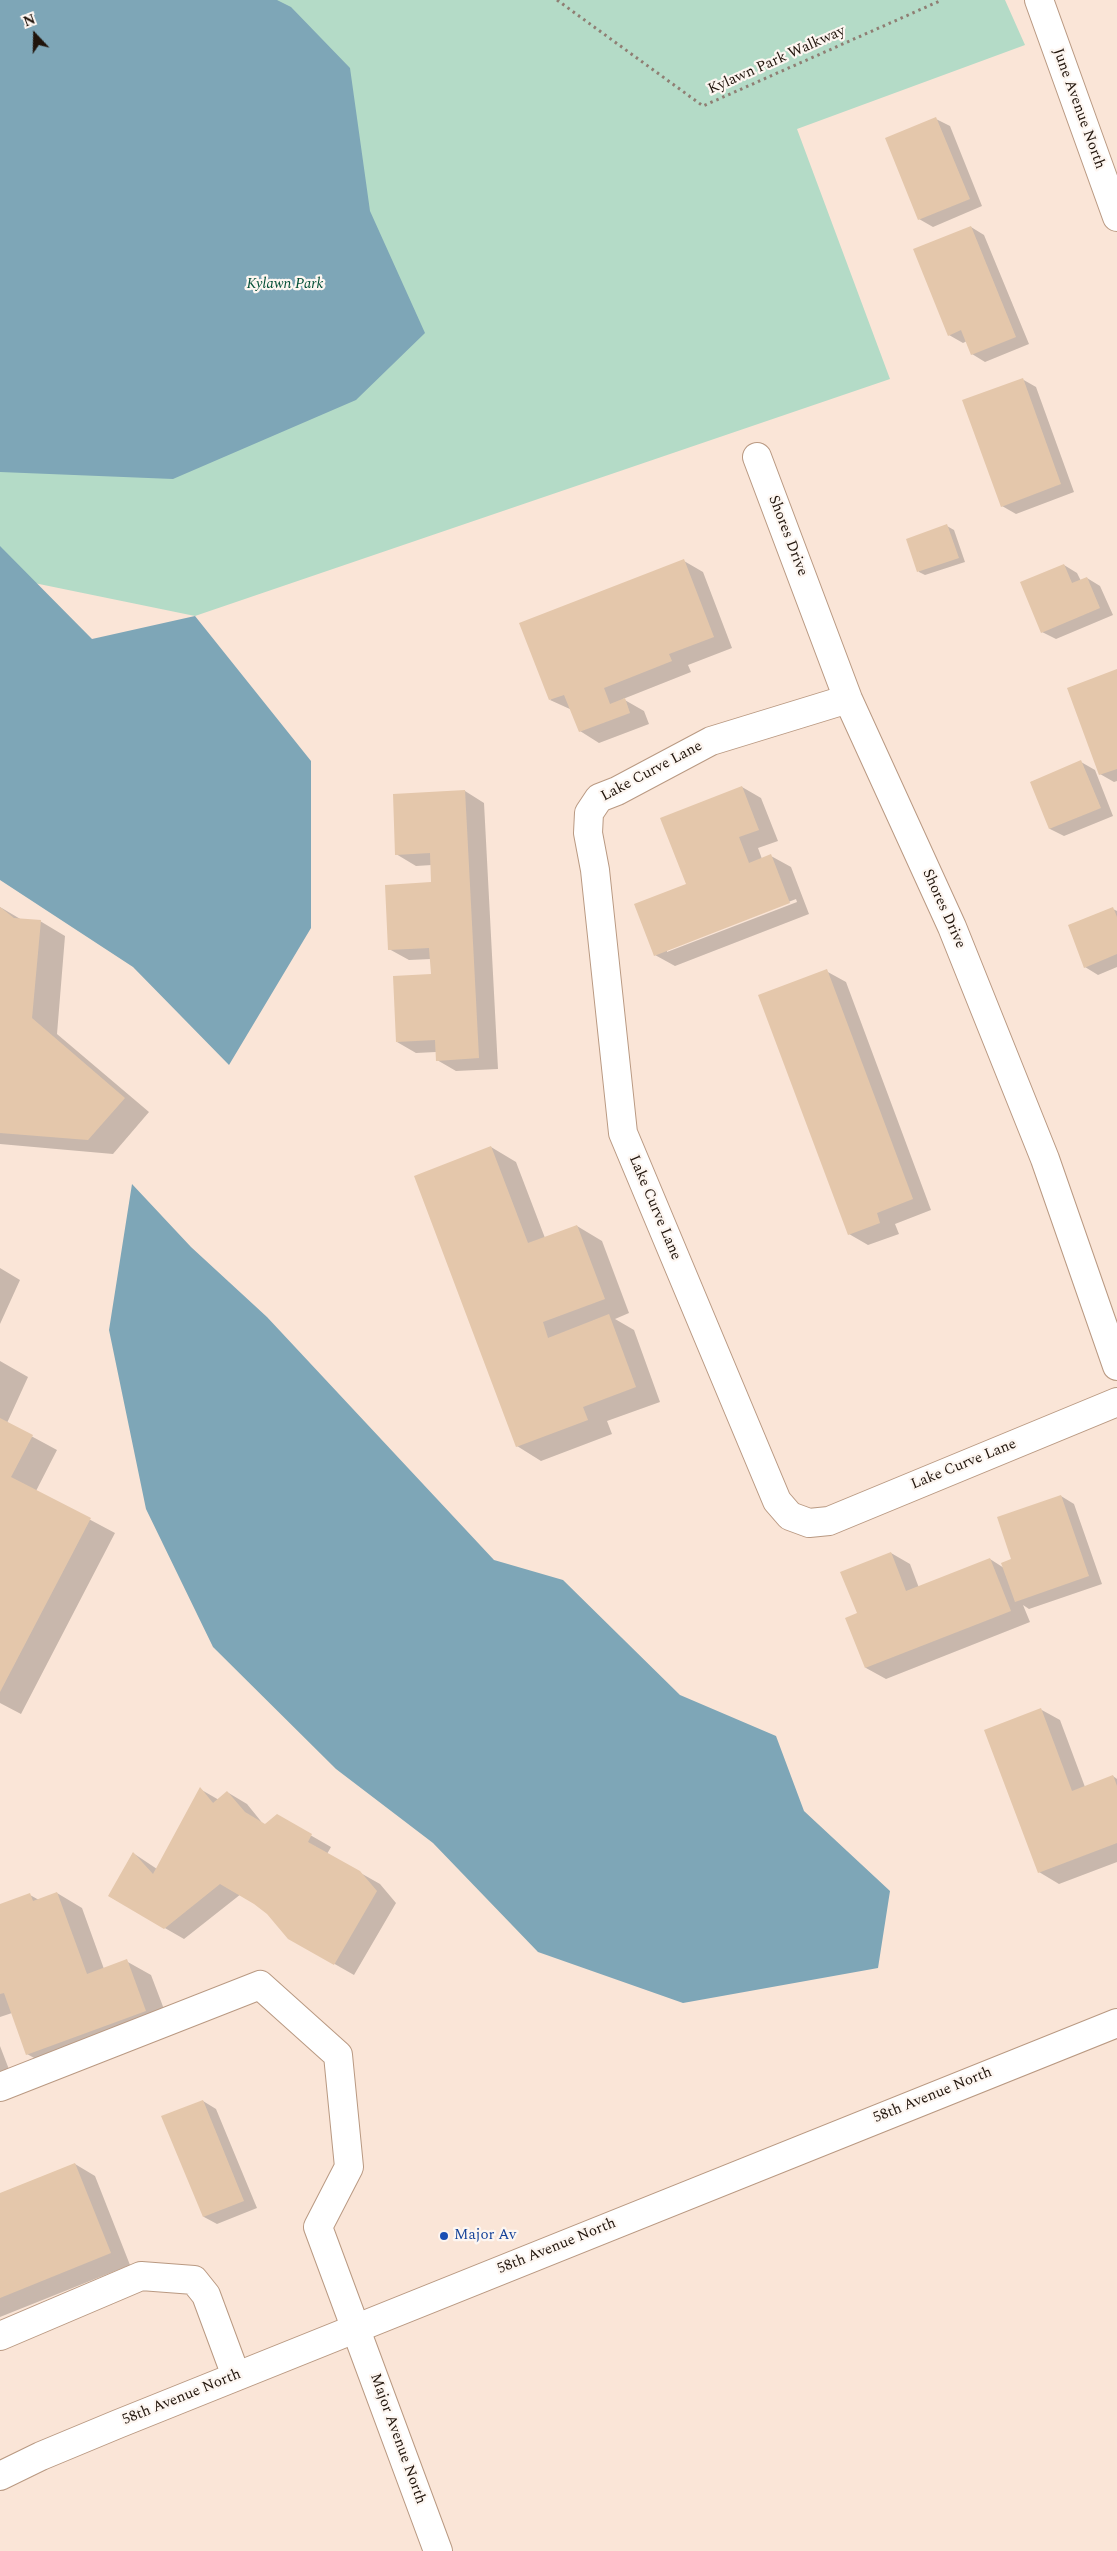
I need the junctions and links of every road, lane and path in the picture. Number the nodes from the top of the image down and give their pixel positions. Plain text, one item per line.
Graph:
1 (557, 0) edge
2 (942, 0) edge
3 (1038, 0) edge
4 (1117, 217) edge
5 (757, 457) dead end
6 (848, 699) junction
7 (1117, 1366) edge
8 (1117, 1402) edge
9 (1117, 2023) edge
10 (0, 2087) edge
11 (357, 2327) junction
12 (0, 2336) edge
13 (236, 2376) junction
14 (0, 2476) edge
15 (438, 2551) edge

1 - 2 path, Kylawn Park Walkway
3 - 4 street, June Avenue North
5 - 6 street, Shores Drive
6 - 7 street, Shores Drive
6 - 8 street, Lake Curve Lane
9 - 11 street, 58th Avenue North
10 - 11 street, Major Avenue North
11 - 13 street, 58th Avenue North
11 - 15 street, Major Avenue North
12 - 13 street
13 - 14 street, 58th Avenue North

